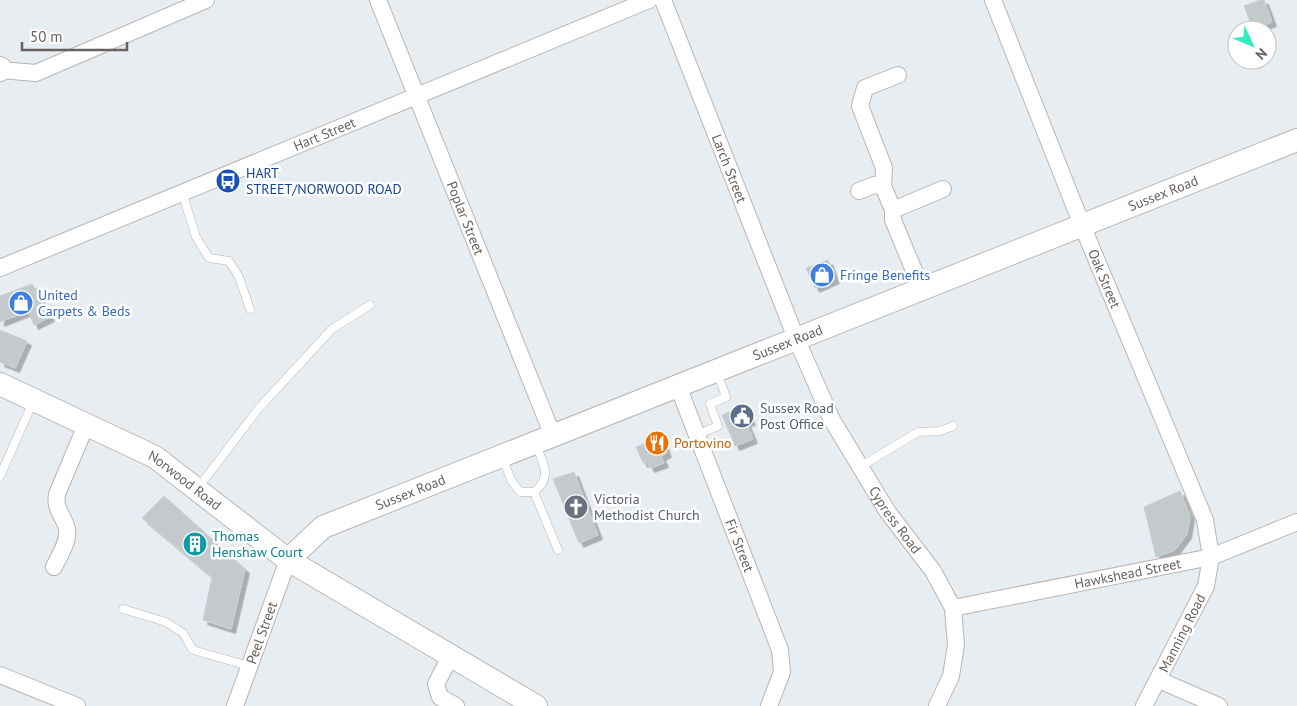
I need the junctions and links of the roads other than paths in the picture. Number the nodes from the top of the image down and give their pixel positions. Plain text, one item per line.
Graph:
1 (206, 0) edge
2 (378, 0) edge
3 (649, 0) edge
4 (663, 0) edge
5 (993, 0) edge
6 (0, 69) edge
7 (898, 75) dead end
8 (416, 97) junction
9 (1297, 140) edge
10 (883, 186) junction
11 (943, 190) dead end
12 (859, 191) dead end
13 (182, 192) junction
14 (893, 210) junction
15 (1082, 225) junction
16 (0, 268) edge
17 (922, 290) junction
18 (370, 305) dead end
19 (250, 309) dead end
20 (796, 338) junction
21 (716, 370) junction
22 (0, 384) edge
23 (678, 386) junction
24 (34, 400) junction
25 (86, 425) junction
26 (953, 426) dead end
27 (697, 435) junction
28 (544, 439) junction
29 (501, 456) junction
30 (860, 467) junction
31 (0, 476) edge
32 (197, 490) junction
33 (534, 492) junction
34 (1297, 522) edge
35 (558, 550) dead end
36 (1211, 557) junction
37 (288, 560) junction
38 (54, 567) dead end
39 (123, 608) dead end
40 (953, 608) junction
41 (450, 657) junction
42 (249, 666) junction
43 (0, 675) edge
44 (1159, 680) junction
45 (77, 706) edge
46 (235, 706) edge
47 (456, 706) edge
48 (536, 706) edge
49 (769, 706) edge
50 (937, 706) edge
51 (1144, 706) edge
52 (1219, 706) edge

1 - 6 street
2 - 8 street, Poplar Street
3 - 8 street, Hart Street
4 - 20 street, Larch Street
5 - 15 street, Oak Street
7 - 10 street
8 - 13 street, Hart Street
8 - 28 street, Poplar Street
9 - 15 street, Sussex Road
10 - 12 street
10 - 14 street
11 - 14 street
13 - 16 street, Hart Street
13 - 19 lane
14 - 17 street
15 - 17 street, Sussex Road
15 - 36 street, Oak Street
17 - 20 street, Sussex Road
18 - 32 lane
20 - 21 street, Sussex Road
20 - 30 street, Cypress Road
21 - 23 street, Sussex Road
21 - 27 lane
22 - 24 street, Norwood Road
23 - 27 street, Fir Street
23 - 28 street, Sussex Road
24 - 25 street, Norwood Road
24 - 31 lane
25 - 32 street, Norwood Road
25 - 38 street
26 - 30 lane
27 - 49 street, Fir Street
28 - 29 street, Sussex Road
28 - 33 lane
29 - 33 lane
29 - 37 street, Sussex Road
30 - 40 street, Cypress Road
32 - 37 street, Norwood Road
33 - 35 lane
34 - 36 street, Hawkshead Street
36 - 40 street, Hawkshead Street
36 - 44 street, Manning Road
37 - 41 street, Norwood Road
37 - 42 street, Peel Street
39 - 42 lane
40 - 50 street, Cypress Road
41 - 47 street
41 - 48 street, Norwood Road
42 - 46 street, Peel Street
43 - 45 street
44 - 51 street, Manning Road
44 - 52 street

